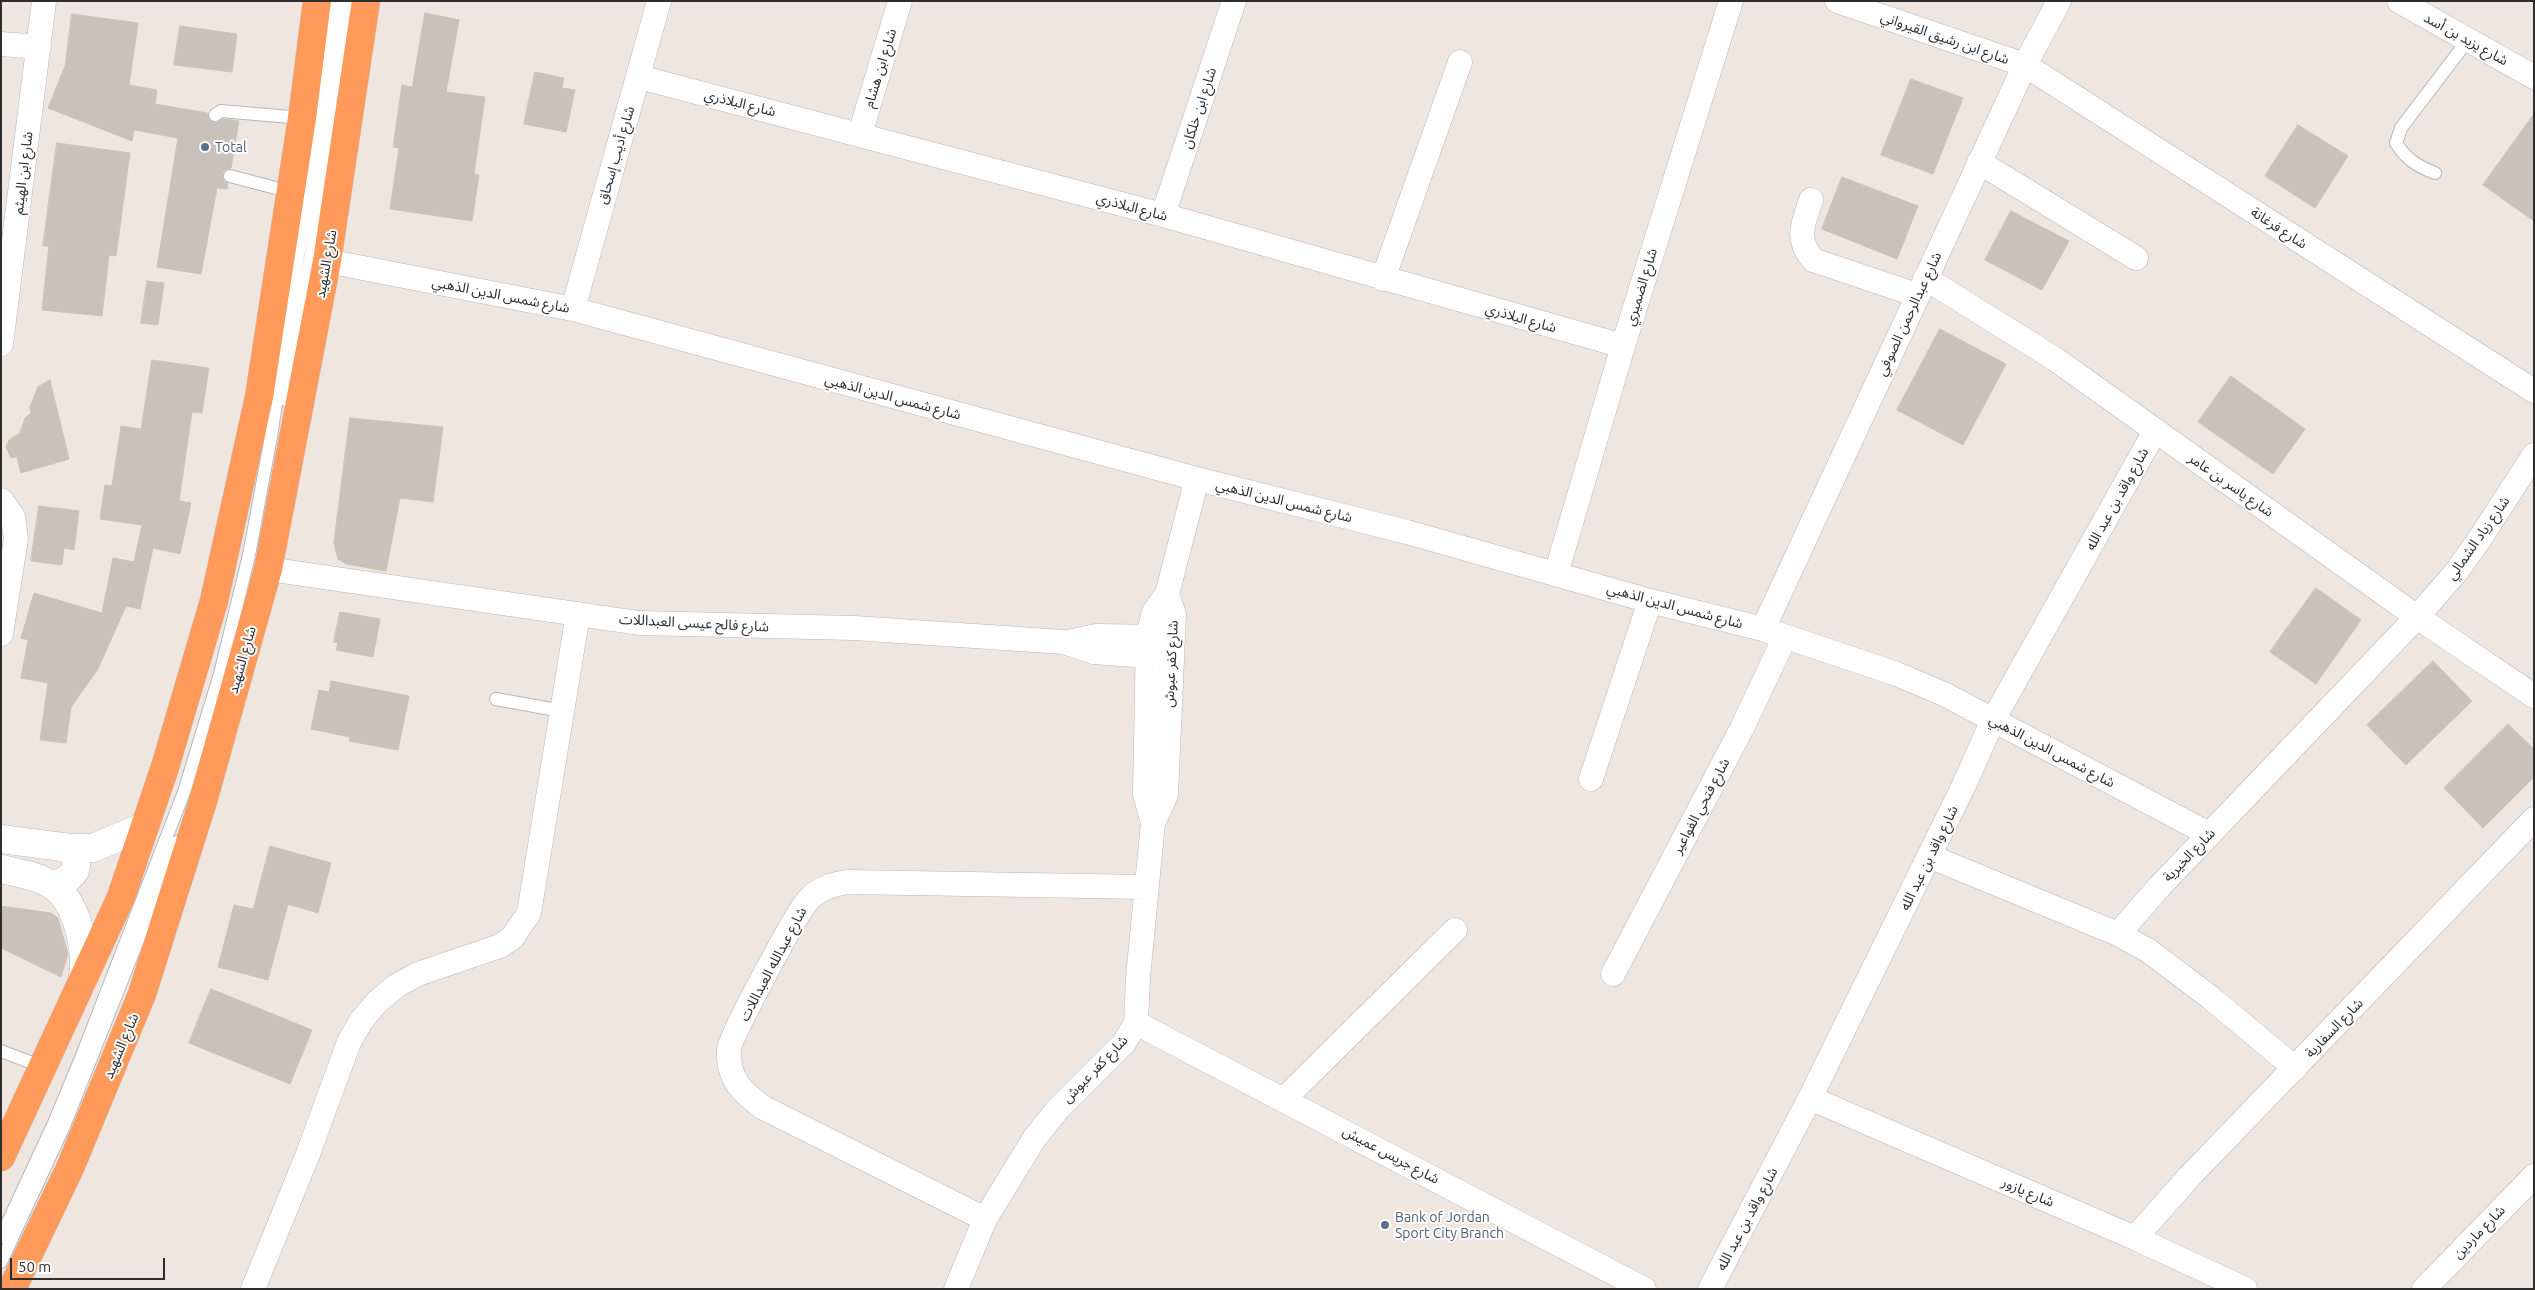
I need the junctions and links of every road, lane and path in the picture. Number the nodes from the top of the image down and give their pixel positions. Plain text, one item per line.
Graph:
1 (44, 1) edge
2 (317, 1) edge
3 (336, 1) edge
4 (346, 1) edge
5 (366, 1) edge
6 (659, 1) edge
7 (900, 1) edge
8 (1234, 1) edge
9 (1731, 1) edge
10 (1837, 1) edge
11 (2059, 1) edge
12 (2399, 1) edge
13 (2468, 40) junction
14 (1, 44) edge
15 (39, 47) junction
16 (1460, 62) dead end
17 (2025, 65) junction
18 (639, 77) junction
19 (2534, 77) edge
20 (215, 115) dead end
21 (302, 118) junction
22 (860, 134) junction
23 (1979, 162) junction
24 (2436, 173) dead end
25 (230, 176) dead end
26 (291, 192) junction
27 (1811, 200) dead end
28 (1163, 215) junction
29 (2136, 258) dead end
30 (327, 260) junction
31 (1383, 279) junction
32 (1921, 286) junction
33 (573, 309) junction
34 (1, 344) edge
35 (1623, 346) junction
36 (2534, 391) edge
37 (2155, 431) junction
38 (2534, 455) edge
39 (1197, 479) junction
40 (1, 500) edge
41 (268, 569) junction
42 (1556, 574) junction
43 (1167, 594) junction
44 (1650, 601) junction
45 (578, 614) junction
46 (2417, 617) junction
47 (1763, 629) junction
48 (1, 634) edge
49 (1785, 637) junction
50 (1148, 646) junction
51 (1172, 648) junction
52 (2534, 696) edge
53 (496, 699) dead end
54 (562, 711) junction
55 (1993, 720) junction
56 (1591, 779) dead end
57 (2534, 819) edge
58 (1153, 823) junction
59 (145, 826) junction
60 (2209, 834) junction
61 (1, 839) edge
62 (70, 848) junction
63 (1929, 856) junction
64 (1, 869) edge
65 (54, 886) junction
66 (1146, 888) junction
67 (1455, 930) dead end
68 (2118, 934) junction
69 (1613, 974) dead end
70 (81, 985) junction
71 (1136, 1023) junction
72 (1, 1051) edge
73 (43, 1067) junction
74 (2295, 1068) junction
75 (1810, 1098) junction
76 (1284, 1099) junction
77 (1, 1158) edge
78 (2534, 1176) edge
79 (985, 1219) junction
80 (1, 1237) edge
81 (2135, 1238) junction
82 (1, 1262) edge
83 (12, 1289) edge
84 (253, 1289) edge
85 (956, 1289) edge
86 (1644, 1289) edge
87 (1710, 1289) edge
88 (2245, 1289) edge
89 (2424, 1289) edge

1 - 15 street, شارع ابن الهيثم
2 - 21 highway
3 - 80 lane
4 - 82 lane
5 - 30 highway, شارع الشهيد
6 - 18 street, شارع أديب إسحاق
7 - 22 street, شارع ابن هشام
8 - 28 street, شارع ابن خلكان
9 - 35 street, شارع الضميري
10 - 17 street, شارع ابن رشيق القيرواني
11 - 17 street, شارع عبدالرحمن الصوفي
12 - 13 street, شارع يزيد بن أسد
13 - 19 street, شارع يزيد بن أسد
13 - 24 lane
14 - 15 street
15 - 34 street, شارع ابن الهيثم
16 - 31 street
17 - 23 street, شارع عبدالرحمن الصوفي
17 - 36 street, شارع فرغانة
18 - 22 street, شارع البلاذري
18 - 33 street, شارع أديب إسحاق
20 - 21 lane
21 - 26 highway
22 - 28 street, شارع البلاذري
23 - 29 street
23 - 32 street, شارع عبدالرحمن الصوفي
25 - 26 lane
26 - 59 highway
27 - 32 street, شارع ياسر بن عامر
28 - 31 street, شارع البلاذري
30 - 33 street, شارع شمس الدين الذهبي
30 - 41 highway, شارع الشهيد
31 - 35 street, شارع البلاذري
32 - 37 street, شارع ياسر بن عامر
32 - 47 street, شارع عبدالرحمن الصوفي
33 - 39 street, شارع شمس الدين الذهبي
35 - 42 street, شارع الضميري
37 - 46 street, شارع ياسر بن عامر
37 - 55 street, شارع واقد بن عبد الله
38 - 46 street, شارع زياد الشمالي
39 - 42 street, شارع شمس الدين الذهبي
39 - 43 street, شارع كفر عبوش
40 - 48 street
41 - 45 street, شارع فالح عيسى العبداللات
41 - 83 highway, شارع الشهيد
42 - 44 street, شارع شمس الدين الذهبي
43 - 50 street, شارع كفر عبوش
43 - 51 street, شارع كفر عبوش
44 - 47 street, شارع شمس الدين الذهبي
44 - 56 street
45 - 50 street, شارع فالح عيسى العبداللات
45 - 54 street
46 - 52 street, شارع ياسر بن عامر
46 - 60 street, شارع الخيرية
47 - 49 street, شارع شمس الدين الذهبي
49 - 55 street, شارع شمس الدين الذهبي
49 - 69 street, شارع فتحي الفواعير
50 - 51 street, شارع فالح عيسى العبداللات
50 - 58 street, شارع كفر عبوش
51 - 58 street, شارع كفر عبوش
53 - 54 lane
54 - 84 street
55 - 60 street, شارع شمس الدين الذهبي
55 - 63 street, شارع واقد بن عبد الله
57 - 74 street, شارع السفارية
58 - 66 street, شارع كفر عبوش
59 - 62 street
59 - 70 highway
60 - 68 street, شارع الخيرية
61 - 62 street
62 - 65 street
63 - 68 street
63 - 75 street, شارع واقد بن عبد الله
64 - 65 street
65 - 70 street
66 - 71 street, شارع كفر عبوش
66 - 79 street, شارع عبدالله العبداللات
67 - 76 street
68 - 74 street
70 - 73 highway
71 - 76 street, شارع جريس عميش
71 - 79 street, شارع كفر عبوش
72 - 73 lane
73 - 77 highway
74 - 81 street, شارع السفارية
75 - 81 street, شارع يازور
75 - 87 street, شارع واقد بن عبد الله
76 - 86 street, شارع جريس عميش
78 - 89 street, شارع ماردين
79 - 85 street, شارع كفر عبوش
81 - 88 street, شارع يازور

